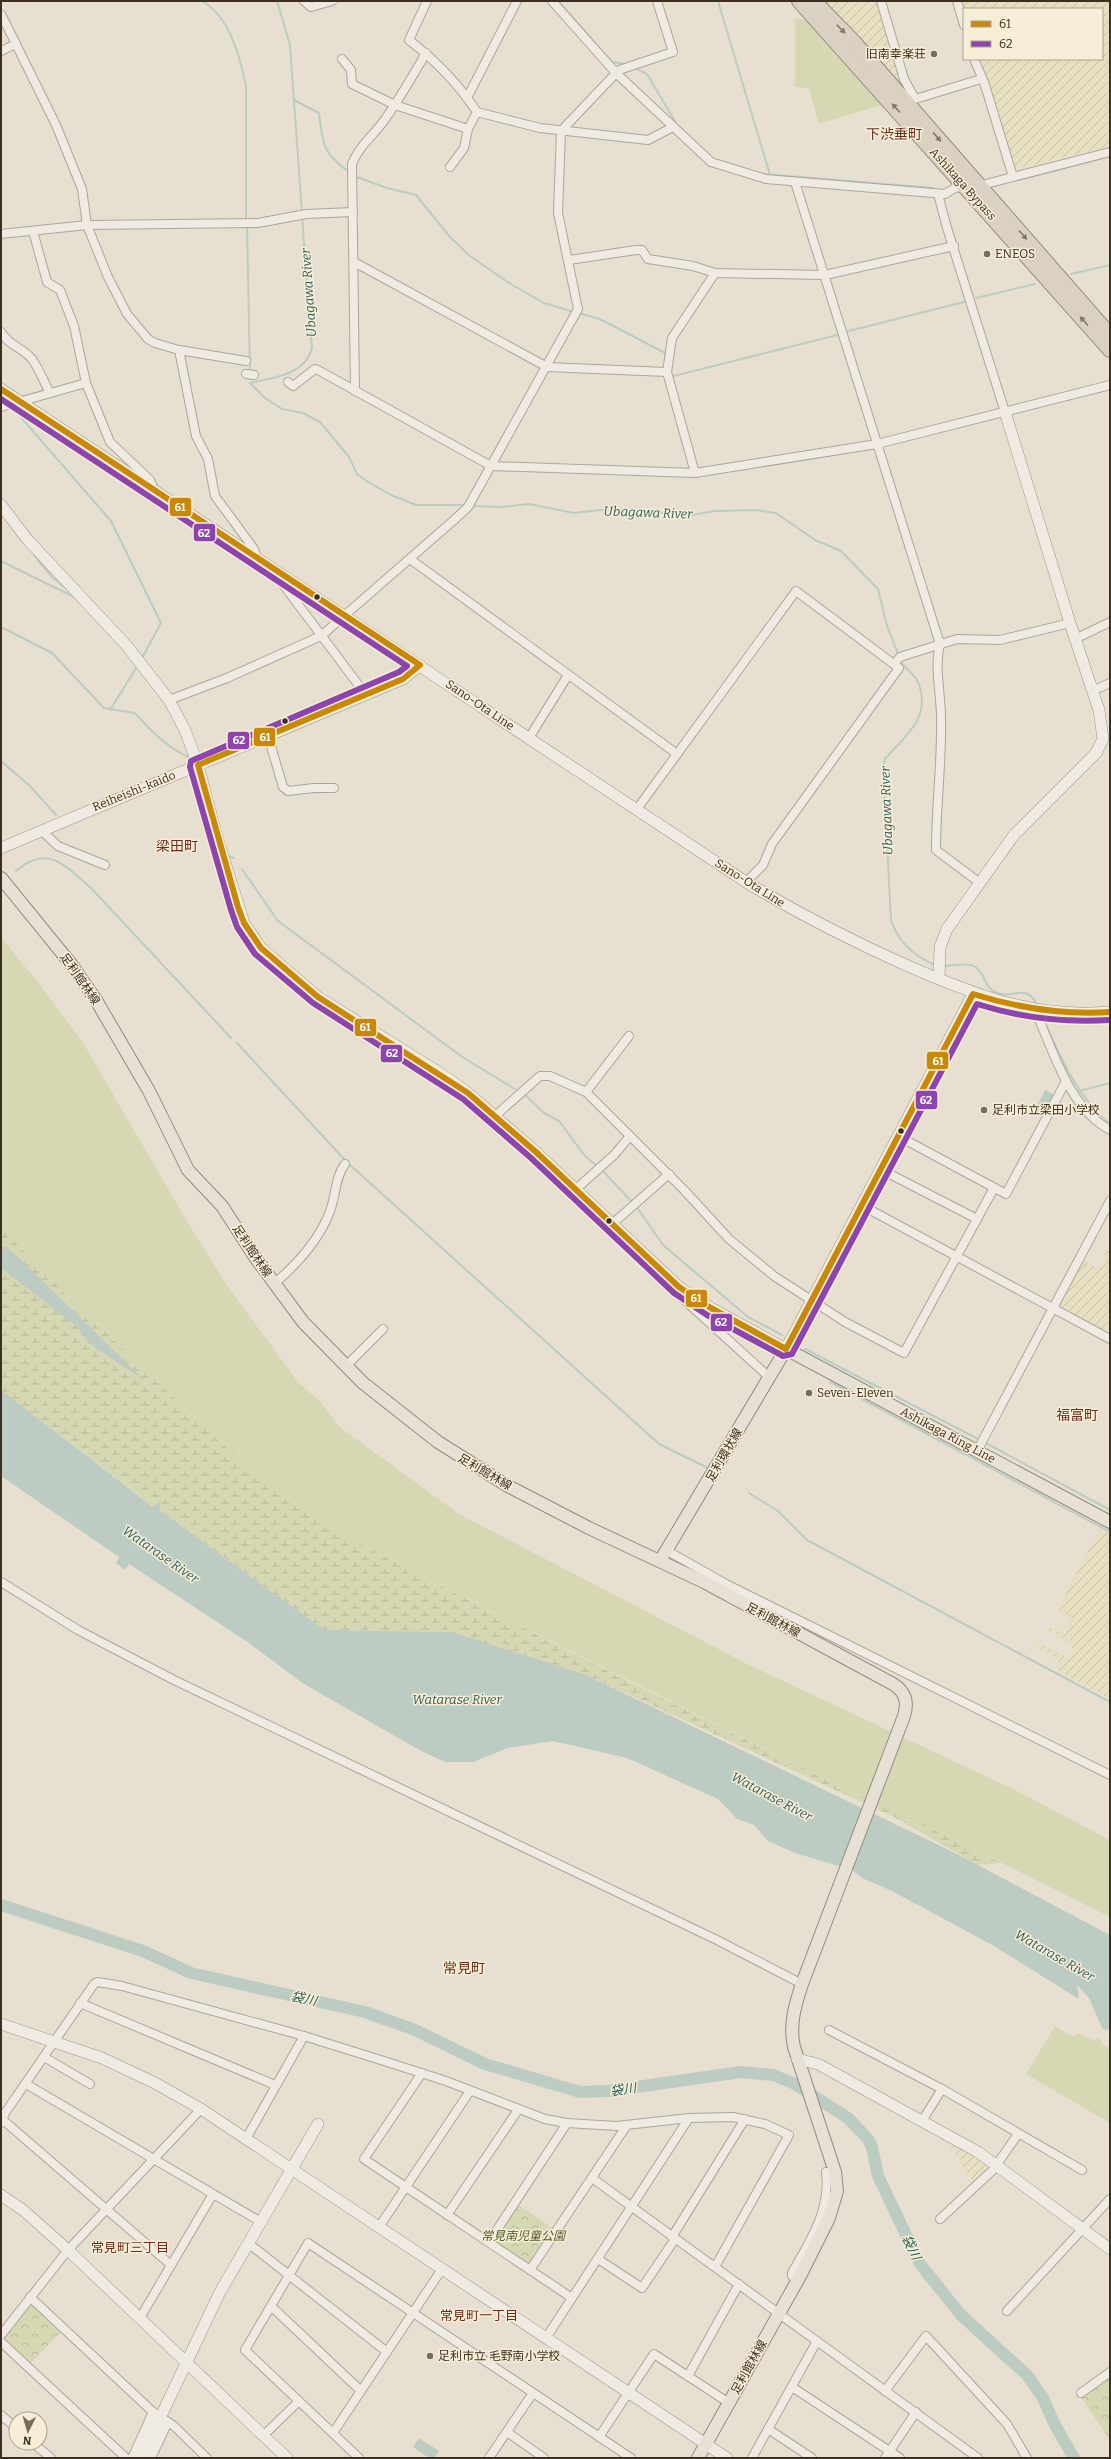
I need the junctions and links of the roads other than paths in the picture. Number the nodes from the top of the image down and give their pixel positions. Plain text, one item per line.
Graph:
1 (304, 1) edge
2 (332, 1) edge
3 (427, 1) edge
4 (517, 1) edge
5 (552, 1) edge
6 (657, 1) edge
7 (799, 1) edge
8 (814, 1) edge
9 (881, 1) edge
10 (957, 1) edge
11 (1, 14) edge
12 (963, 22) edge
13 (16, 44) junction
14 (1, 51) edge
15 (426, 53) junction
16 (342, 59) dead end
17 (974, 60) edge
18 (616, 73) junction
19 (982, 79) junction
20 (467, 98) junction
21 (912, 101) junction
22 (395, 105) junction
23 (477, 112) junction
24 (673, 127) junction
25 (468, 129) junction
26 (561, 131) junction
27 (1110, 152) edge
28 (450, 167) dead end
29 (1012, 177) junction
30 (795, 182) junction
31 (965, 186) junction
32 (980, 186) junction
33 (938, 194) junction
34 (353, 212) junction
35 (87, 225) junction
36 (2, 231) edge
37 (33, 231) junction
38 (954, 246) junction
39 (569, 260) junction
40 (354, 262) junction
41 (715, 273) junction
42 (824, 275) junction
43 (1, 332) edge
44 (1110, 335) edge
45 (179, 350) junction
46 (1110, 350) edge
47 (246, 361) dead end
48 (547, 367) junction
49 (667, 372) junction
50 (288, 382) dead end
51 (86, 383) junction
52 (1110, 385) edge
53 (1, 389) edge
54 (356, 391) junction
55 (50, 393) junction
56 (21, 402) junction
57 (1, 407) edge
58 (1005, 412) junction
59 (877, 444) junction
60 (491, 466) junction
61 (695, 473) junction
62 (154, 489) junction
63 (1, 505) edge
64 (257, 558) junction
65 (410, 559) junction
66 (280, 574) junction
67 (345, 617) junction
68 (1110, 622) edge
69 (1070, 623) junction
70 (321, 636) junction
71 (1075, 639) junction
72 (940, 644) junction
73 (894, 664) junction
74 (420, 665) junction
75 (568, 675) junction
76 (1110, 683) edge
77 (1092, 691) junction
78 (366, 695) junction
79 (169, 700) junction
80 (268, 736) junction
81 (530, 738) junction
82 (677, 754) junction
83 (198, 765) junction
84 (334, 788) dead end
85 (637, 809) junction
86 (41, 830) junction
87 (1, 848) edge
88 (105, 864) dead end
89 (1, 878) edge
90 (746, 882) junction
91 (980, 882) junction
92 (939, 971) junction
93 (973, 994) junction
94 (1039, 1010) junction
95 (1110, 1012) edge
96 (630, 1036) dead end
97 (1066, 1081) junction
98 (586, 1092) junction
99 (495, 1116) junction
100 (1110, 1130) edge
101 (630, 1136) junction
102 (898, 1136) junction
103 (345, 1164) dead end
104 (880, 1168) junction
105 (669, 1174) junction
106 (994, 1188) junction
107 (575, 1190) junction
108 (1110, 1201) edge
109 (861, 1205) junction
110 (977, 1219) junction
111 (612, 1225) junction
112 (957, 1257) junction
113 (274, 1284) junction
114 (679, 1287) junction
115 (811, 1301) junction
116 (1053, 1309) junction
117 (383, 1329) dead end
118 (1110, 1339) edge
119 (786, 1349) junction
120 (346, 1366) junction
121 (769, 1377) junction
122 (977, 1451) junction
123 (1110, 1522) edge
124 (663, 1556) junction
125 (1, 1582) edge
126 (1110, 1775) edge
127 (803, 1980) junction
128 (80, 2003) junction
129 (1, 2024) edge
130 (829, 2030) dead end
131 (304, 2036) junction
132 (54, 2042) junction
133 (44, 2058) junction
134 (797, 2060) junction
135 (422, 2073) junction
136 (26, 2084) junction
137 (90, 2084) dead end
138 (275, 2085) junction
139 (942, 2089) junction
140 (470, 2090) junction
141 (201, 2109) junction
142 (518, 2110) junction
143 (2, 2116) edge
144 (689, 2118) junction
145 (746, 2118) junction
146 (922, 2121) junction
147 (568, 2123) junction
148 (318, 2124) dead end
149 (627, 2125) junction
150 (1018, 2134) junction
151 (246, 2139) junction
152 (154, 2159) junction
153 (996, 2165) junction
154 (291, 2169) junction
155 (1082, 2170) dead end
156 (826, 2172) dead end
157 (592, 2178) junction
158 (405, 2187) junction
159 (1, 2194) edge
160 (213, 2194) junction
161 (1110, 2199) edge
162 (632, 2207) junction
163 (106, 2210) junction
164 (447, 2215) junction
165 (940, 2219) dead end
166 (261, 2222) junction
167 (379, 2227) junction
168 (1083, 2230) junction
169 (673, 2238) junction
170 (488, 2242) junction
171 (248, 2243) junction
172 (68, 2250) junction
173 (1110, 2250) edge
174 (598, 2259) junction
175 (171, 2265) junction
176 (715, 2267) junction
177 (442, 2269) junction
178 (530, 2270) junction
179 (289, 2276) junction
180 (797, 2281) junction
181 (739, 2284) junction
182 (30, 2297) junction
183 (572, 2298) junction
184 (271, 2306) junction
185 (1007, 2311) dead end
186 (413, 2313) junction
187 (779, 2314) junction
188 (140, 2318) junction
189 (1, 2335) edge
190 (546, 2338) junction
191 (817, 2341) junction
192 (1, 2342) edge
193 (387, 2352) junction
194 (186, 2362) junction
195 (1110, 2372) edge
196 (688, 2376) junction
197 (792, 2386) junction
198 (361, 2391) junction
199 (885, 2391) junction
200 (628, 2392) junction
201 (1081, 2392) dead end
202 (533, 2393) junction
203 (298, 2401) junction
204 (729, 2404) junction
205 (916, 2412) junction
206 (161, 2416) junction
207 (768, 2429) junction
208 (507, 2432) junction
209 (333, 2433) junction
210 (264, 2436) junction
211 (599, 2437) junction
212 (706, 2444) junction
213 (43, 2451) edge
214 (887, 2455) edge
215 (51, 2458) edge
216 (126, 2458) edge
217 (132, 2458) edge
218 (141, 2458) edge
219 (151, 2458) edge
220 (207, 2458) edge
221 (287, 2458) edge
222 (359, 2458) edge
223 (489, 2458) edge
224 (544, 2458) edge
225 (631, 2458) edge
226 (698, 2458) edge
227 (726, 2458) edge
228 (752, 2458) edge
229 (812, 2458) edge
230 (900, 2458) edge
231 (978, 2458) edge
232 (1027, 2458) edge

1 - 2 street
3 - 15 street
4 - 20 street
5 - 18 street
6 - 18 street
31 -> 7 highway, Ashikaga Bypass
8 -> 21 highway, Ashikaga Bypass
9 - 21 street
10 - 12 street
11 - 13 street
13 - 14 street
13 - 35 street
15 - 20 street
15 - 22 street
16 - 22 street
17 - 19 street
18 - 24 street
18 - 26 street
19 - 21 street
19 - 29 street
20 - 23 street
21 -> 32 highway, Ashikaga Bypass
22 - 25 street
22 - 34 street
23 - 25 street
23 - 26 street
24 - 26 street
24 - 30 street
25 - 28 street
26 - 39 street
27 - 29 street
29 - 32 street
30 - 33 street
30 - 42 street
31 - 32 street
31 - 33 street
46 -> 31 highway, Ashikaga Bypass
32 -> 44 highway, Ashikaga Bypass
33 - 38 street
34 - 35 street
34 - 40 street
35 - 37 street
35 - 45 street
36 - 37 street
37 - 51 street
38 - 42 street
38 - 58 street
39 - 41 street
39 - 48 street
40 - 48 street
40 - 54 street
41 - 42 street
41 - 49 street
42 - 59 street
43 - 55 street
45 - 47 street
45 - 64 street
48 - 49 street
48 - 60 street
49 - 61 street
50 - 54 street
51 - 55 street
51 - 62 street
52 - 58 street
53 - 56 street, Sano-Ota Line
54 - 60 street
55 - 56 street
56 - 57 street
56 - 62 street, Sano-Ota Line
58 - 59 street
58 - 69 street
59 - 61 street
59 - 72 street
60 - 61 street
60 - 65 street
62 - 64 street, Sano-Ota Line
63 - 79 street
64 - 66 street, Sano-Ota Line
65 - 67 street
65 - 75 street
66 - 67 street, Sano-Ota Line
66 - 70 street
67 - 70 street
67 - 74 street, Sano-Ota Line
68 - 71 street
69 - 71 street
69 - 72 street
70 - 78 street
70 - 79 street
71 - 77 street
72 - 73 street
72 - 91 street
73 - 82 street
73 - 90 street
74 - 78 street, Reiheishi-kaido
74 - 81 street, Sano-Ota Line
75 - 81 street
75 - 82 street
76 - 77 street
77 - 91 street
78 - 80 street, Reiheishi-kaido
79 - 83 street
80 - 83 street, Reiheishi-kaido
80 - 84 street
81 - 85 street, Sano-Ota Line
82 - 85 street
83 - 86 street, Reiheishi-kaido
83 - 99 street
85 - 90 street, Sano-Ota Line
86 - 87 street, Reiheishi-kaido
86 - 88 street
89 - 113 main road, 足利館林線
90 - 92 street, Sano-Ota Line
91 - 92 street
92 - 93 street, Sano-Ota Line
93 - 94 street, Sano-Ota Line
93 - 102 street
94 - 95 street
94 - 97 street
96 - 98 street
97 - 100 street
97 - 106 street
98 - 99 street
98 - 101 street
99 - 107 street
101 - 105 street
101 - 107 street
102 - 104 street
102 - 106 street
103 - 113 street
104 - 109 street
104 - 110 street
105 - 111 street
105 - 115 street
106 - 110 street
107 - 111 street
108 - 116 street
109 - 112 street
109 - 115 street
110 - 112 street
111 - 114 street
112 - 115 street
112 - 116 street
113 - 120 main road, 足利館林線
114 - 119 street
114 - 121 street
115 - 119 street
116 - 118 street
116 - 122 street
117 - 120 street
119 - 121 main road, 足利環状線
119 - 122 main road, Ashikaga Ring Line
120 - 124 main road, 足利館林線
121 - 124 main road, 足利環状線
122 - 123 main road, Ashikaga Ring Line
124 - 126 street
124 - 127 main road, 足利館林線
125 - 127 street
127 - 134 main road, 足利館林線
128 - 131 street
128 - 132 street
128 - 138 street
129 - 132 street
130 - 139 street
131 - 135 street
131 - 138 street
132 - 133 street
132 - 141 street
133 - 136 street
133 - 137 street
134 - 146 street
134 - 180 main road, 足利館林線
135 - 140 street
135 - 158 street
136 - 143 street
136 - 152 street
138 - 151 street
139 - 146 street
139 - 150 street
140 - 142 street
140 - 158 street
141 - 151 street
141 - 152 street
142 - 147 street
142 - 164 street
143 - 163 street
144 - 145 street
144 - 149 street
144 - 162 street
145 - 169 street
145 - 176 street
146 - 153 street
147 - 149 street
147 - 170 street
148 - 154 street
149 - 157 street
150 - 153 street
150 - 155 street
151 - 154 street
152 - 160 street
152 - 163 street
153 - 165 street
153 - 168 street
154 - 166 street
154 - 167 street
156 - 180 street
157 - 162 street
157 - 178 street
158 - 164 street
158 - 167 street
159 - 172 street
160 - 166 street
160 - 175 street
161 - 168 street
162 - 169 street
162 - 174 street
163 - 172 street
163 - 175 street
164 - 170 street
166 - 171 street
167 - 177 street
168 - 173 street
168 - 185 street
169 - 174 street
169 - 176 street
170 - 178 street
171 - 179 street
171 - 194 street
172 - 182 street
172 - 188 street
174 - 183 street
175 - 188 street
176 - 181 street
177 - 186 street
177 - 190 street
178 - 183 street
179 - 184 street
179 - 186 street
179 - 193 street
180 - 187 main road, 足利館林線
181 - 187 street
181 - 196 street
182 - 189 street
182 - 206 street
183 - 190 street
184 - 198 street
184 - 203 street
186 - 193 street
186 - 202 street
187 - 191 street
187 - 204 main road, 足利館林線
188 - 194 street
190 - 200 street
191 - 197 street
191 - 199 street
192 - 216 street
193 - 198 street
194 - 206 street
194 - 210 street
195 - 201 street
196 - 200 street
196 - 204 street
197 - 207 street
197 - 214 street
198 - 209 street
199 - 205 street
199 - 232 street
200 - 211 street
200 - 212 street
202 - 208 street
202 - 211 street
203 - 209 street
203 - 210 street
204 - 212 main road, 足利館林線
205 - 214 street
205 - 231 street
206 - 217 street
206 - 218 street
206 - 219 street
206 - 220 street
207 - 228 street
207 - 229 street
208 - 223 street
208 - 224 street
209 - 222 street
210 - 221 street
211 - 225 street
212 - 226 main road, 足利館林線
212 - 227 street
213 - 215 street
214 - 230 street

